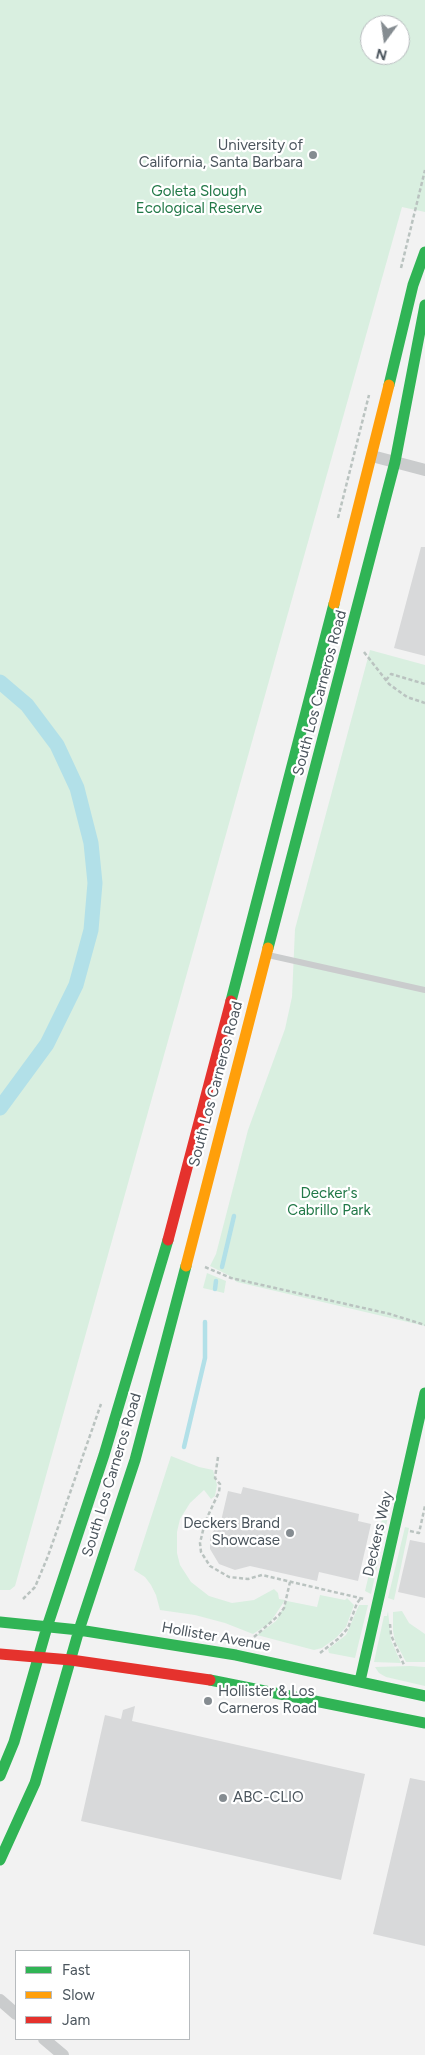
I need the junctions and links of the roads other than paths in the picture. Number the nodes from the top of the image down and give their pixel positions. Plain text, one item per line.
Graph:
1 (425, 252) edge
2 (425, 305) edge
3 (372, 456) junction
4 (395, 462) junction
5 (425, 470) edge
6 (267, 955) junction
7 (425, 990) edge
8 (425, 1393) edge
9 (0, 1622) edge
10 (47, 1627) junction
11 (80, 1630) junction
12 (0, 1654) edge
13 (38, 1657) junction
14 (71, 1660) junction
15 (360, 1681) junction
16 (425, 1696) edge
17 (425, 1723) edge
18 (0, 1776) edge
19 (0, 1860) edge
20 (0, 2000) edge
21 (15, 2013) edge
22 (45, 2040) edge
23 (63, 2055) edge

1 - 3 main road, South Los Carneros Road
2 - 4 main road, South Los Carneros Road
3 - 4 street
3 - 10 main road, South Los Carneros Road
4 - 5 street
4 - 6 main road, South Los Carneros Road
6 - 7 lane
6 - 11 main road, South Los Carneros Road
8 - 15 main road, Deckers Way
9 - 10 main road, Hollister Avenue
10 - 11 main road, Hollister Avenue
10 - 13 main road, South Los Carneros Road
11 - 14 main road, South Los Carneros Road
11 - 15 main road, Hollister Avenue
12 - 13 main road
13 - 14 main road
13 - 18 main road, South Los Carneros Road
14 - 17 main road
14 - 19 main road, South Los Carneros Road
15 - 16 main road, Hollister Avenue
20 - 21 street
22 - 23 street

